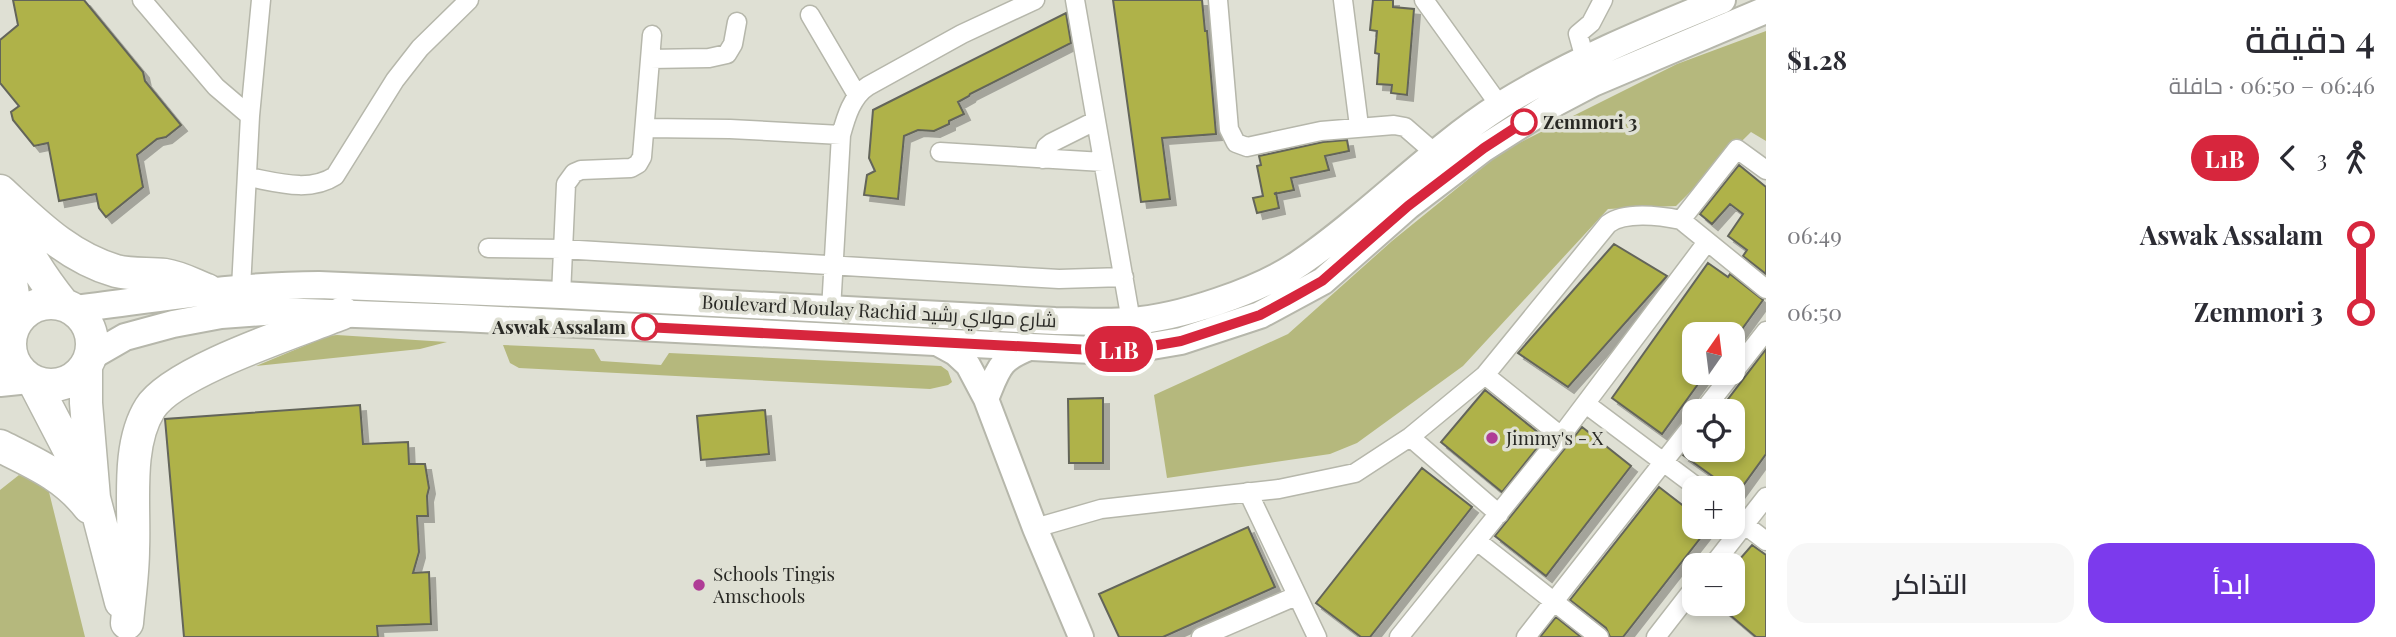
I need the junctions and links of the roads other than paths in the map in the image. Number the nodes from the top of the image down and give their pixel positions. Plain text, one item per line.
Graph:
1 (142, 0) edge
2 (261, 0) edge
3 (469, 0) edge
4 (1035, 0) edge
5 (1075, 0) edge
6 (1218, 0) edge
7 (1343, 0) edge
8 (1424, 0) edge
9 (1603, 0) edge
10 (1721, 0) edge
11 (1766, 10) edge
12 (810, 15) dead end
13 (737, 22) dead end
14 (652, 36) dead end
15 (650, 59) junction
16 (1585, 59) junction
17 (858, 95) junction
18 (1500, 106) junction
19 (250, 116) junction
20 (1095, 121) junction
21 (1359, 126) junction
22 (646, 128) junction
23 (841, 135) junction
24 (940, 152) dead end
25 (1436, 154) junction
26 (1044, 159) junction
27 (1103, 162) junction
28 (1766, 170) edge
29 (248, 177) junction
30 (0, 193) edge
31 (0, 216) edge
32 (1681, 220) junction
33 (1707, 242) junction
34 (488, 248) dead end
35 (562, 249) junction
36 (834, 265) junction
37 (1124, 277) junction
38 (241, 288) junction
39 (1766, 289) edge
40 (206, 290) junction
41 (561, 295) junction
42 (69, 307) junction
43 (831, 310) junction
44 (343, 313) junction
45 (1131, 321) junction
46 (1766, 331) edge
47 (9, 332) edge
48 (935, 342) junction
49 (1032, 346) junction
50 (89, 362) junction
51 (1485, 375) junction
52 (21, 381) edge
53 (986, 399) junction
54 (1712, 399) edge
55 (1586, 404) junction
56 (1561, 436) junction
57 (1410, 437) junction
58 (1682, 439) edge
59 (0, 446) edge
60 (1664, 462) junction
61 (1682, 476) edge
62 (1248, 492) junction
63 (1766, 497) edge
64 (97, 510) junction
65 (1499, 514) junction
66 (1745, 515) edge
67 (1745, 525) edge
68 (1035, 528) junction
69 (1477, 541) junction
70 (1766, 541) edge
71 (1296, 596) junction
72 (1555, 601) junction
73 (1682, 604) edge
74 (128, 630) edge
75 (1081, 637) edge
76 (1201, 637) edge
77 (1317, 637) edge
78 (1399, 637) edge
79 (1526, 637) edge
80 (1600, 637) edge
81 (1657, 637) edge

1 - 19 street
2 - 19 street
3 - 29 street
4 - 17 street
5 - 20 street
6 - 21 street
7 - 21 street
8 - 18 street
9 - 16 street
10 - 16 main road, Boulevard Moulay Rachid شارع مولاي رشيد
11 - 49 main road, Boulevard Moulay Rachid شارع مولاي رشيد
12 - 17 street
13 - 15 street
14 - 15 street
15 - 22 street
16 - 18 main road, Boulevard Moulay Rachid شارع مولاي رشيد
17 - 23 street
18 - 25 main road, Boulevard Moulay Rachid شارع مولاي رشيد
19 - 29 street
20 - 26 street
20 - 27 street
21 - 25 street
22 - 23 street
22 - 35 street
23 - 36 street
24 - 26 street
25 - 45 main road, Boulevard Moulay Rachid شارع مولاي رشيد
26 - 27 street
27 - 37 street
28 - 32 street
29 - 38 street
30 - 40 highway
30 - 42 highway
31 - 47 highway
32 - 33 street
32 - 51 street
33 - 39 street
33 - 55 street
34 - 35 street
35 - 36 street
35 - 41 street
36 - 37 street
36 - 43 street
37 - 45 street
38 - 40 main road, Boulevard Moulay Rachid شارع مولاي رشيد
38 - 41 main road, Boulevard Moulay Rachid شارع مولاي رشيد
40 - 42 main road, Boulevard Moulay Rachid شارع مولاي رشيد
41 - 43 main road, Boulevard Moulay Rachid شارع مولاي رشيد
42 - 47 highway
42 - 50 highway
43 - 45 main road, Boulevard Moulay Rachid شارع مولاي رشيد
44 - 48 main road, Boulevard Moulay Rachid شارع مولاي رشيد
44 - 50 main road, Boulevard Moulay Rachid شارع مولاي رشيد
44 - 74 highway
46 - 54 street
47 - 52 highway
48 - 49 main road, Boulevard Moulay Rachid شارع مولاي رشيد
48 - 53 street
49 - 53 street
50 - 52 highway
50 - 64 highway
51 - 56 street
51 - 57 street
52 - 64 highway
53 - 68 street
55 - 56 street
55 - 60 street
56 - 65 street
57 - 62 street
57 - 65 street
58 - 60 street
59 - 64 highway
60 - 61 street
60 - 72 street
62 - 68 street
62 - 71 street
63 - 66 street
64 - 74 highway
65 - 69 street
67 - 70 street
68 - 75 street
69 - 72 street
69 - 78 street
71 - 76 street
71 - 77 street
72 - 79 street
72 - 80 street
73 - 81 street

